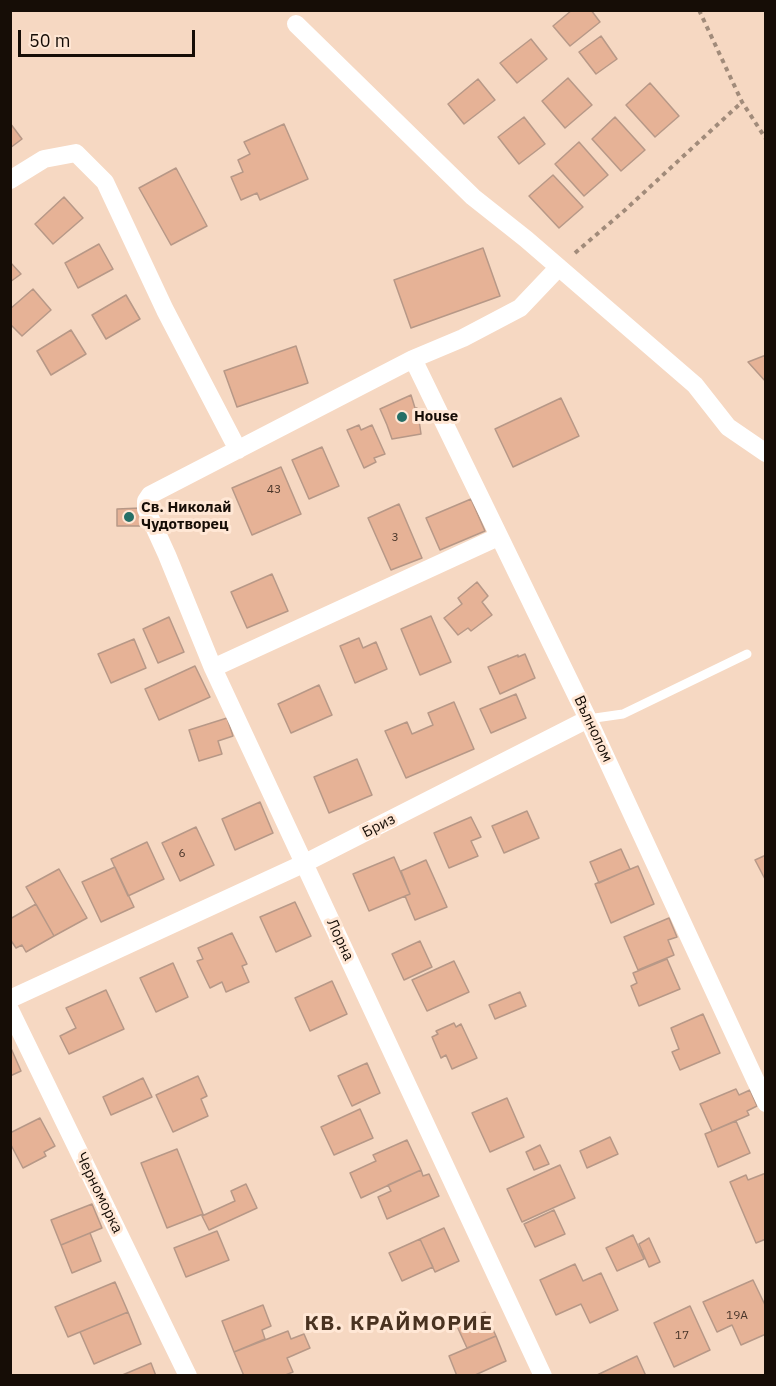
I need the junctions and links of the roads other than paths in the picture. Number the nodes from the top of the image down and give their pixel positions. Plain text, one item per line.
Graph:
1 (296, 24) dead end
2 (10, 180) edge
3 (558, 268) junction
4 (413, 359) junction
5 (238, 450) junction
6 (765, 453) edge
7 (498, 537) junction
8 (747, 654) dead end
9 (213, 668) junction
10 (588, 720) junction
11 (305, 863) junction
12 (10, 999) edge
13 (10, 1010) edge
14 (765, 1103) edge
15 (188, 1376) edge
16 (543, 1376) edge

1 - 3 street
2 - 5 street
3 - 4 street
3 - 6 street
4 - 5 street
4 - 7 street, Вълнолом
5 - 9 street, Лорна
7 - 9 street
7 - 10 street, Вълнолом
8 - 10 lane, Бриз
9 - 11 street, Лорна
10 - 11 street, Бриз
10 - 14 street, Вълнолом
11 - 12 street, Бриз
11 - 16 street, Лорна
13 - 15 street, Черноморка

